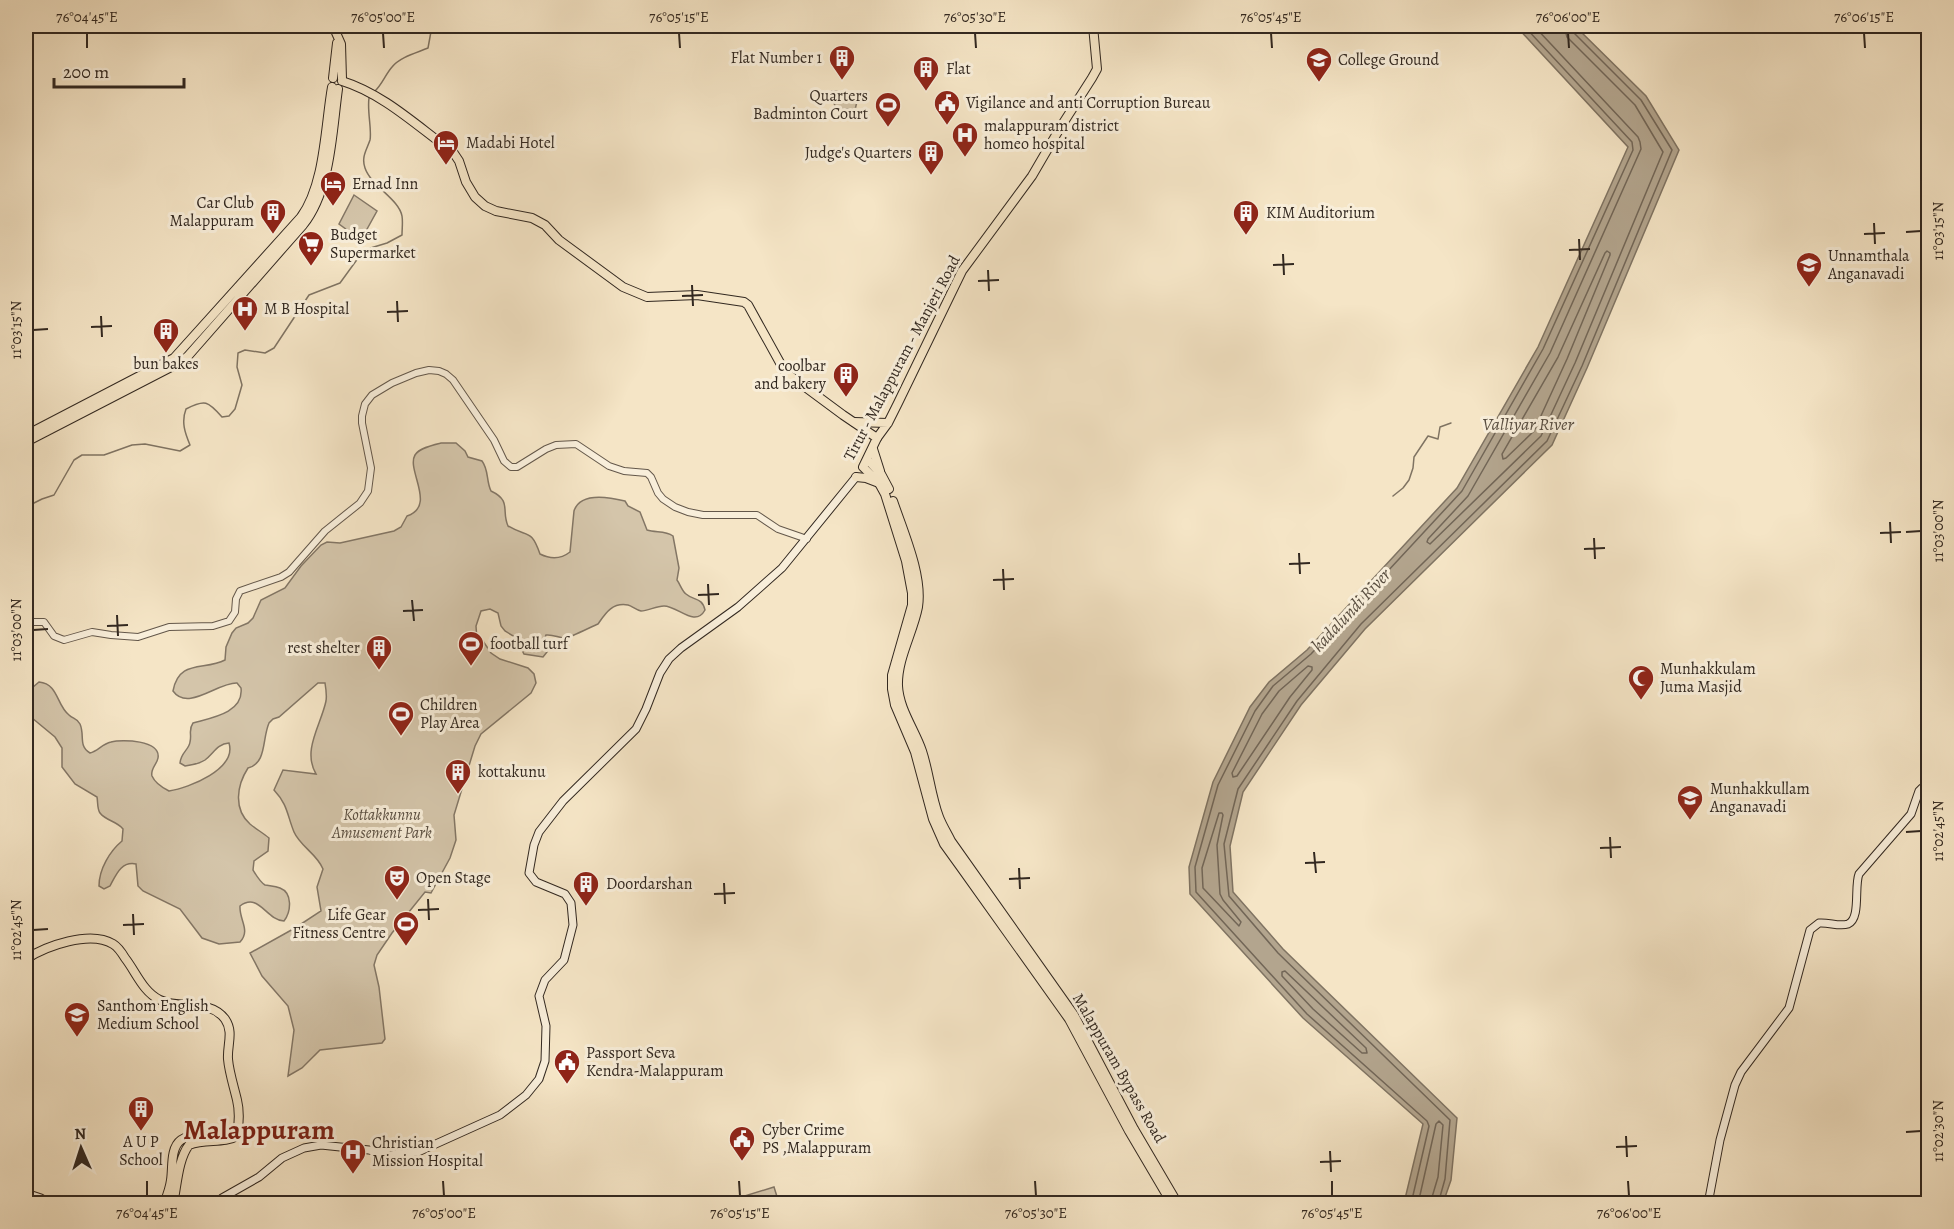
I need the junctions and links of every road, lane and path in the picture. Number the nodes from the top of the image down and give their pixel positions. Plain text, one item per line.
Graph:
1 (333, 26) edge
2 (1093, 26) edge
3 (338, 84) junction
4 (132, 384) junction
5 (854, 422) junction
6 (888, 423) junction
7 (26, 435) edge
8 (877, 438) junction
9 (26, 442) edge
10 (873, 449) junction
11 (865, 464) junction
12 (856, 477) junction
13 (880, 478) junction
14 (807, 539) junction
15 (26, 622) edge
16 (1929, 788) edge
17 (26, 959) edge
18 (238, 1130) junction
19 (26, 1193) edge
20 (51, 1203) edge
21 (164, 1203) edge
22 (173, 1203) edge
23 (213, 1203) edge
24 (218, 1203) edge
25 (1172, 1203) edge
26 (1178, 1203) edge
27 (1708, 1203) edge

1 - 3 main road
2 - 6 main road, Tirur - Malappuram - Manjeri Road
3 - 4 main road
3 - 5 main road
4 - 7 main road
4 - 9 main road
5 - 6 main road
5 - 8 main road
6 - 8 main road, Tirur - Malappuram - Manjeri Road
8 - 10 main road, Tirur - Malappuram - Manjeri Road
10 - 11 main road, Tirur - Malappuram - Manjeri Road
10 - 13 main road
11 - 12 main road, Tirur - Malappuram - Manjeri Road
11 - 13 main road, Malappuram Bypass Road
12 - 13 main road
12 - 14 main road, Tirur - Malappuram - Manjeri Road
13 - 25 main road, Malappuram Bypass Road
13 - 26 main road, Malappuram Bypass Road
14 - 15 street
14 - 24 main road, Tirur - Malappuram - Manjeri Road
16 - 27 main road
17 - 18 main road
18 - 21 main road
18 - 22 main road
19 - 20 main road
23 - 24 main road

